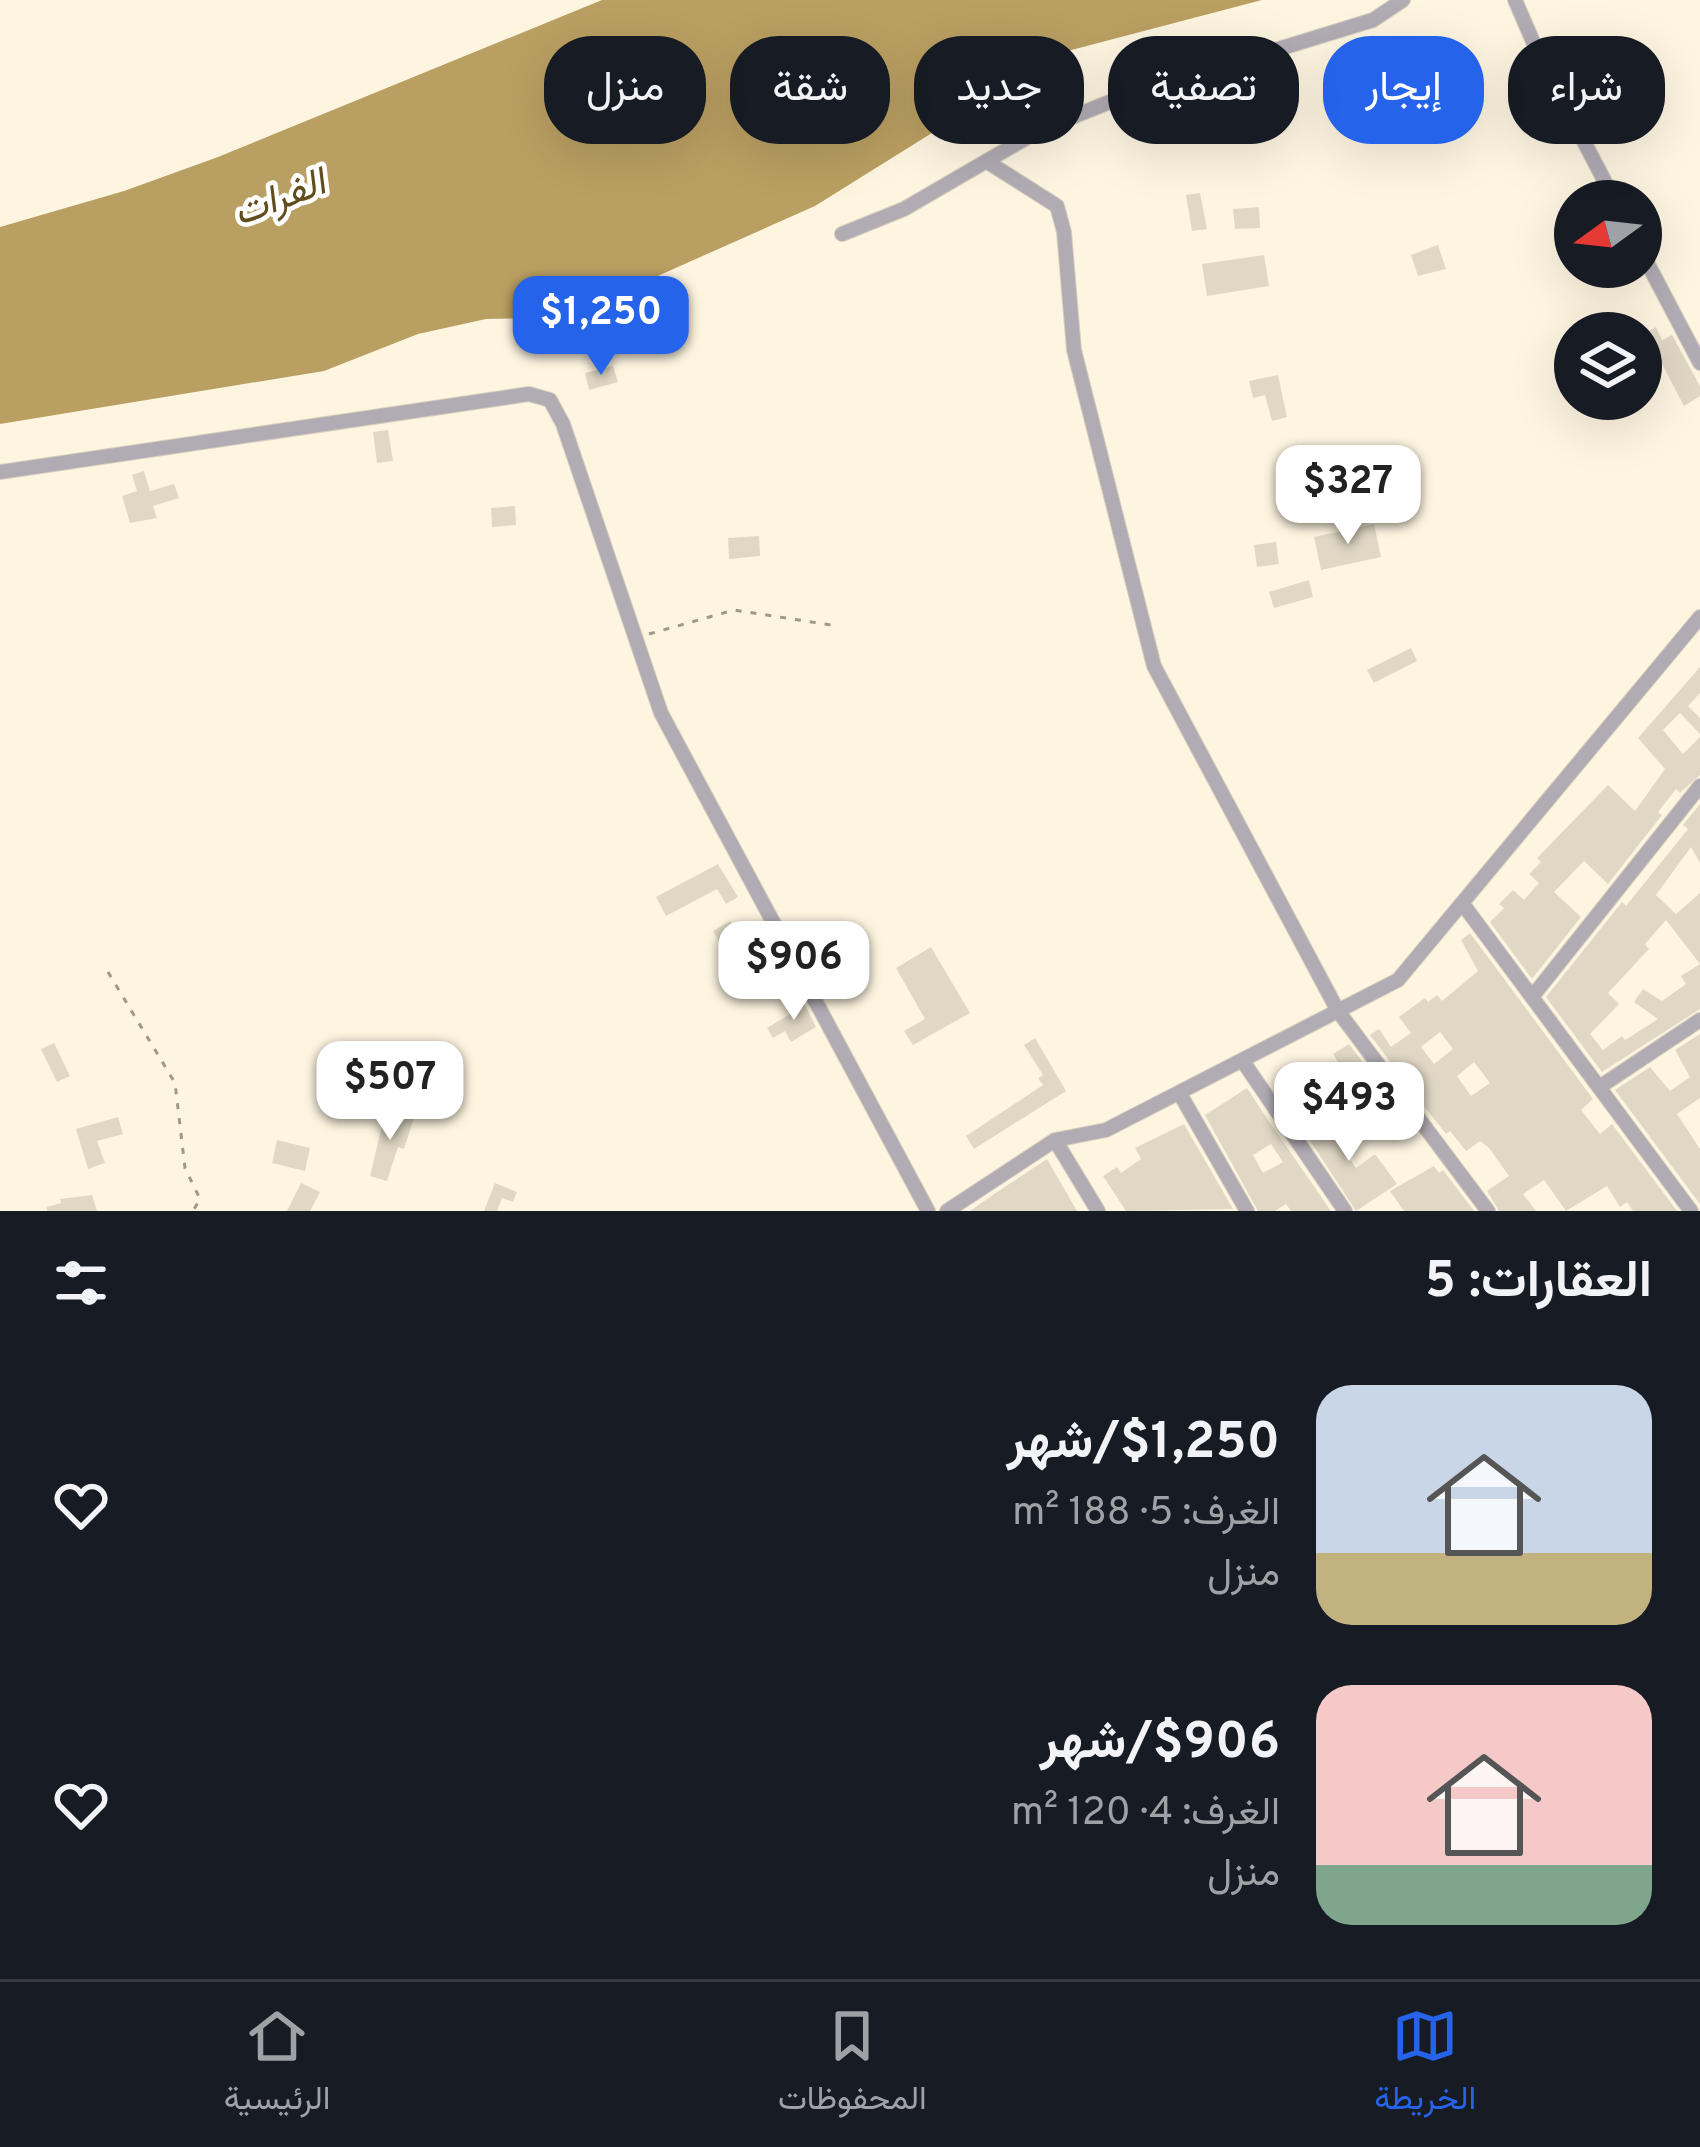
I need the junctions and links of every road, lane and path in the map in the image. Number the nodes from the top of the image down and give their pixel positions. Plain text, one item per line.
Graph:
1 (1403, 0) edge
2 (1515, 0) edge
3 (986, 161) junction
4 (1604, 180) edge
5 (842, 233) dead end
6 (1661, 288) edge
7 (1700, 363) edge
8 (0, 472) edge
9 (1700, 617) edge
10 (831, 625) dead end
11 (636, 638) junction
12 (1700, 786) edge
13 (1462, 903) junction
14 (108, 972) dead end
15 (1532, 997) junction
16 (1338, 1011) junction
17 (1700, 1020) edge
18 (1242, 1060) junction
19 (1600, 1086) junction
20 (1180, 1094) junction
21 (1055, 1140) junction
22 (1242, 1209) edge
23 (193, 1211) edge
24 (928, 1211) edge
25 (947, 1211) edge
26 (1098, 1211) edge
27 (1345, 1211) edge
28 (1488, 1211) edge
29 (1691, 1211) edge

1 - 3 street
2 - 4 street
3 - 5 street
3 - 16 street
6 - 7 street
8 - 11 street
9 - 13 street
10 - 11 path
11 - 24 street
12 - 15 street
13 - 15 street
13 - 16 street
14 - 23 path
15 - 19 street
16 - 18 street
16 - 28 street
17 - 19 street
18 - 20 street
18 - 27 street
19 - 29 street
20 - 21 street
20 - 22 street
21 - 25 street
21 - 26 street

